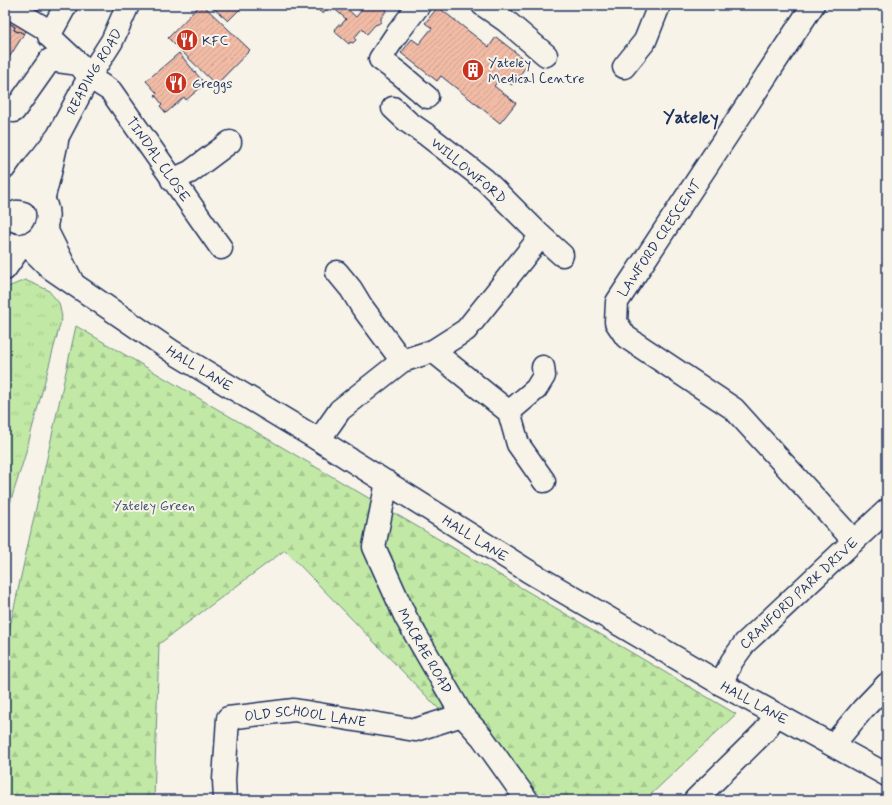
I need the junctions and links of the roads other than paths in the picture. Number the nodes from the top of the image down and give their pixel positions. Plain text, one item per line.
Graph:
1 (6, 5) edge
2 (66, 5) edge
3 (128, 5) edge
4 (420, 5) edge
5 (483, 5) edge
6 (655, 5) edge
7 (813, 5) edge
8 (51, 32) junction
9 (546, 55) dead end
10 (624, 67) dead end
11 (84, 70) junction
12 (427, 96) dead end
13 (5, 105) edge
14 (393, 108) dead end
15 (58, 136) junction
16 (230, 142) dead end
17 (172, 180) junction
18 (10, 186) edge
19 (43, 200) junction
20 (46, 228) junction
21 (541, 236) junction
22 (18, 244) edge
23 (221, 248) dead end
24 (562, 255) dead end
25 (5, 269) edge
26 (337, 272) dead end
27 (74, 284) junction
28 (433, 351) junction
29 (402, 361) junction
30 (543, 367) dead end
31 (509, 412) junction
32 (319, 440) junction
33 (544, 481) dead end
34 (387, 482) junction
35 (887, 510) edge
36 (854, 541) junction
37 (721, 684) junction
38 (887, 684) edge
39 (462, 715) junction
40 (776, 715) junction
41 (833, 746) junction
42 (887, 776) edge
43 (706, 796) edge
44 (225, 800) edge
45 (527, 800) edge

1 - 8 street
2 - 8 street
3 - 11 street, READING ROAD
4 - 12 street
5 - 9 street
6 - 10 street
7 - 36 street, LAWFORD CRESCENT
8 - 11 street, TINDAL CLOSE
11 - 13 street
11 - 15 street, READING ROAD
11 - 17 street, TINDAL CLOSE
14 - 21 street, WILLOWFORD
15 - 18 street, READING ROAD
15 - 19 street, READING ROAD
16 - 17 street
17 - 23 street, TINDAL CLOSE
18 - 19 street
19 - 20 street
20 - 22 street
20 - 27 street, HALL LANE
21 - 24 street, WILLOWFORD
21 - 28 street
22 - 25 street
22 - 27 street, HALL LANE
26 - 29 street
27 - 32 street, HALL LANE
28 - 29 street
28 - 31 street
29 - 32 street
30 - 31 street
31 - 33 street
32 - 34 street, HALL LANE
34 - 37 street, HALL LANE
34 - 39 street, MACRAE ROAD
35 - 36 street, CRANFORD PARK DRIVE
36 - 37 street, CRANFORD PARK DRIVE
37 - 40 street, HALL LANE
38 - 41 street
39 - 44 street, OLD SCHOOL LANE
39 - 45 street, MACRAE ROAD
40 - 41 street, HALL LANE
40 - 43 street
41 - 42 street, HALL LANE

